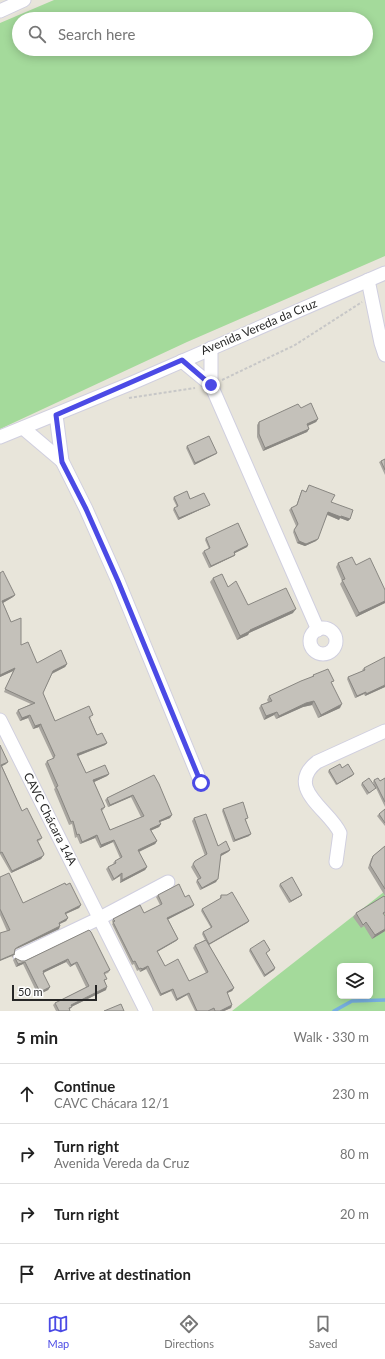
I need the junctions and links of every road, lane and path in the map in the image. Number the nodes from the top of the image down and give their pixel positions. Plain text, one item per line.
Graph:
1 (24, 0) edge
2 (0, 10) edge
3 (385, 273) edge
4 (368, 280) junction
5 (371, 296) junction
6 (211, 348) junction
7 (385, 354) edge
8 (182, 360) junction
9 (211, 385) junction
10 (124, 399) dead end
11 (56, 415) junction
12 (24, 428) junction
13 (0, 437) edge
14 (62, 462) junction
15 (329, 656) dead end
16 (0, 720) edge
17 (385, 731) edge
18 (201, 783) dead end
19 (336, 862) dead end
20 (168, 882) dead end
21 (100, 918) junction
22 (20, 956) dead end
23 (146, 1011) edge

1 - 2 street
3 - 4 street, Avenida Vereda da Cruz
4 - 5 street
4 - 6 street, Avenida Vereda da Cruz
5 - 7 street
5 - 9 path
6 - 8 street, Avenida Vereda da Cruz
6 - 9 street
8 - 9 street
8 - 11 street, Avenida Vereda da Cruz
9 - 10 path
9 - 15 street
11 - 12 street, Avenida Vereda da Cruz
11 - 14 street
12 - 13 street, Avenida Vereda da Cruz
12 - 14 street
14 - 18 street
16 - 21 street, CAVC Chácara 14A
17 - 19 street
20 - 21 street
21 - 22 street
21 - 23 street, CAVC Chácara 14A

